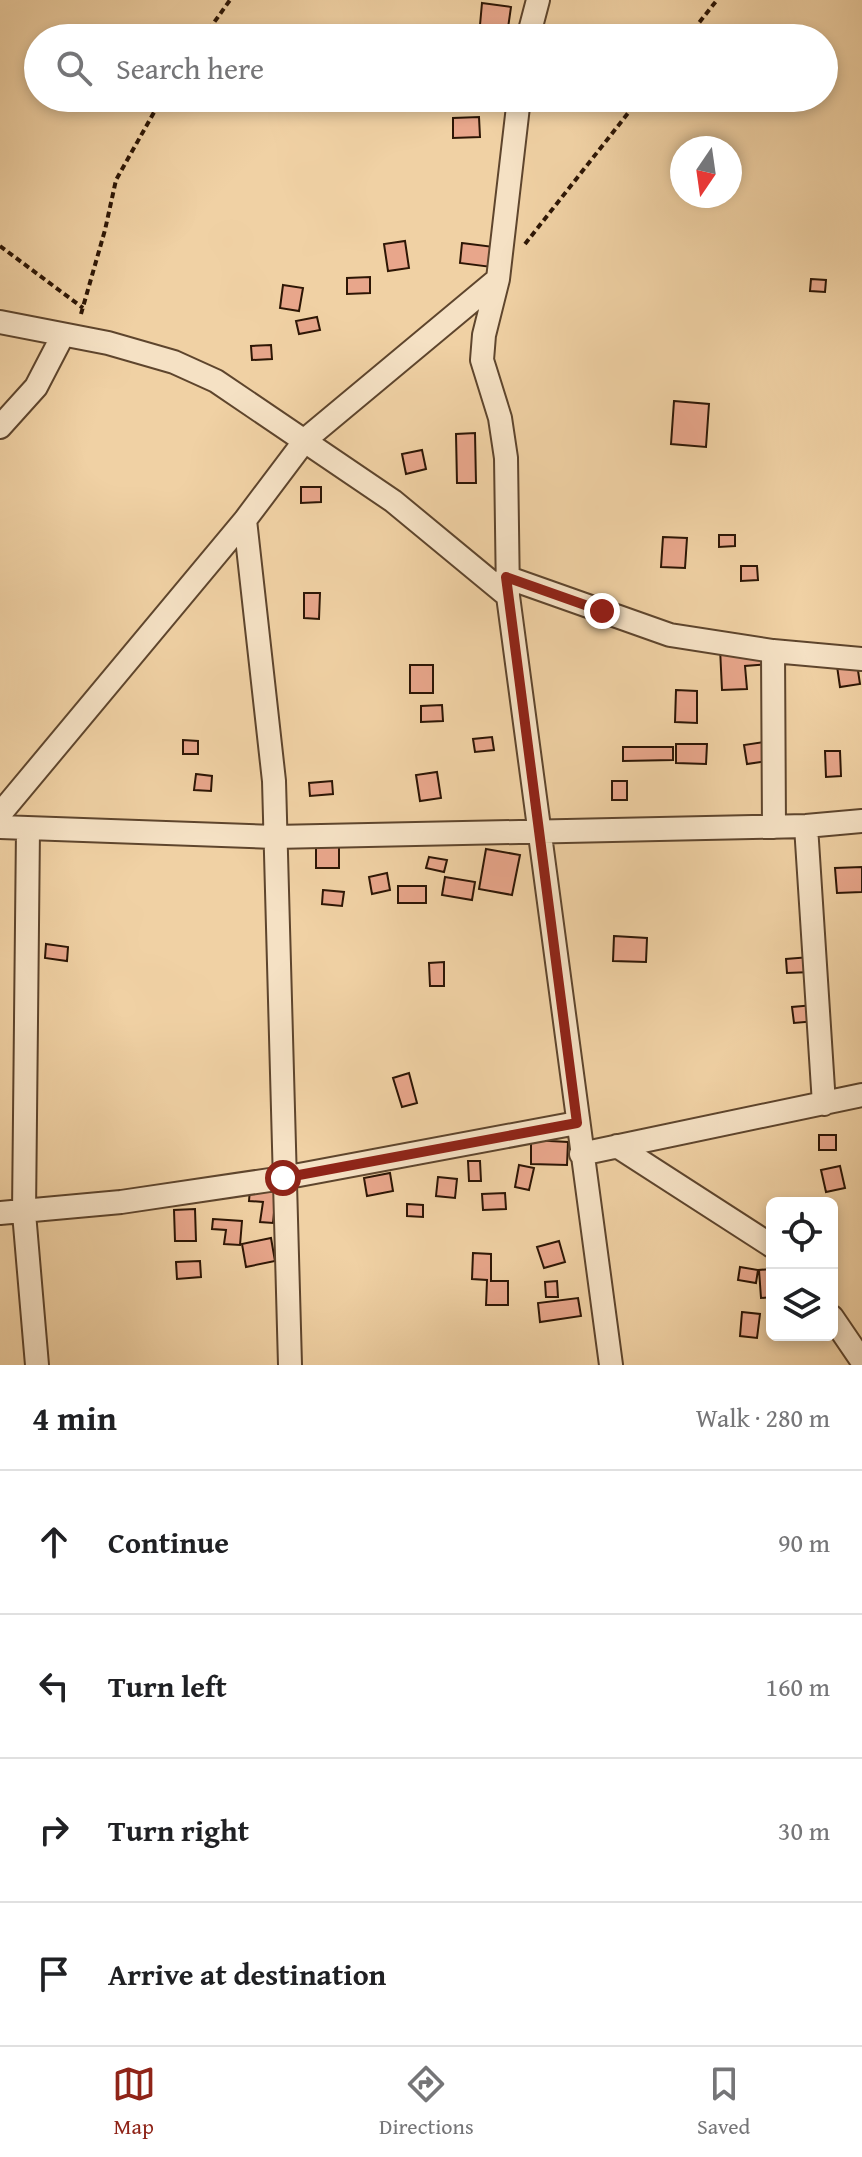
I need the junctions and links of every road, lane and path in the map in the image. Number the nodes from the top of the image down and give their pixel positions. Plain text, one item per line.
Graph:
1 (230, 0) edge
2 (538, 0) edge
3 (717, 0) edge
4 (213, 24) edge
5 (532, 24) edge
6 (698, 24) edge
7 (154, 112) edge
8 (517, 112) edge
9 (629, 112) edge
10 (0, 246) edge
11 (498, 279) junction
12 (83, 308) junction
13 (0, 322) edge
14 (69, 336) junction
15 (0, 427) edge
16 (306, 439) junction
17 (245, 520) junction
18 (507, 586) junction
19 (773, 651) junction
20 (862, 659) edge
21 (0, 814) edge
22 (862, 821) edge
23 (806, 826) junction
24 (0, 827) edge
25 (774, 827) junction
26 (28, 829) junction
27 (537, 829) junction
28 (274, 837) junction
29 (862, 1095) edge
30 (824, 1104) junction
31 (577, 1123) junction
32 (617, 1146) junction
33 (581, 1154) junction
34 (283, 1178) junction
35 (0, 1213) edge
36 (24, 1213) junction
37 (766, 1242) edge
38 (838, 1326) edge
39 (862, 1361) edge
40 (37, 1365) edge
41 (290, 1365) edge
42 (611, 1365) edge

1 - 4 path
2 - 5 street
3 - 6 path
7 - 12 path
8 - 11 street
9 - 11 path
10 - 12 path
11 - 16 street
11 - 18 street
12 - 14 path
13 - 14 street
14 - 15 street
14 - 16 street
16 - 17 street
16 - 18 street
17 - 21 street
17 - 28 street
18 - 19 street
18 - 27 street
19 - 20 street
19 - 25 street
22 - 23 street
23 - 25 street
23 - 30 street
24 - 26 street
25 - 27 street
26 - 28 street
26 - 36 street
27 - 28 street
27 - 31 street
28 - 34 street
29 - 30 street
30 - 32 street
31 - 33 street
31 - 34 street
32 - 33 street
32 - 37 street
33 - 42 street
34 - 36 street
34 - 41 street
35 - 36 street
36 - 40 street
38 - 39 street

